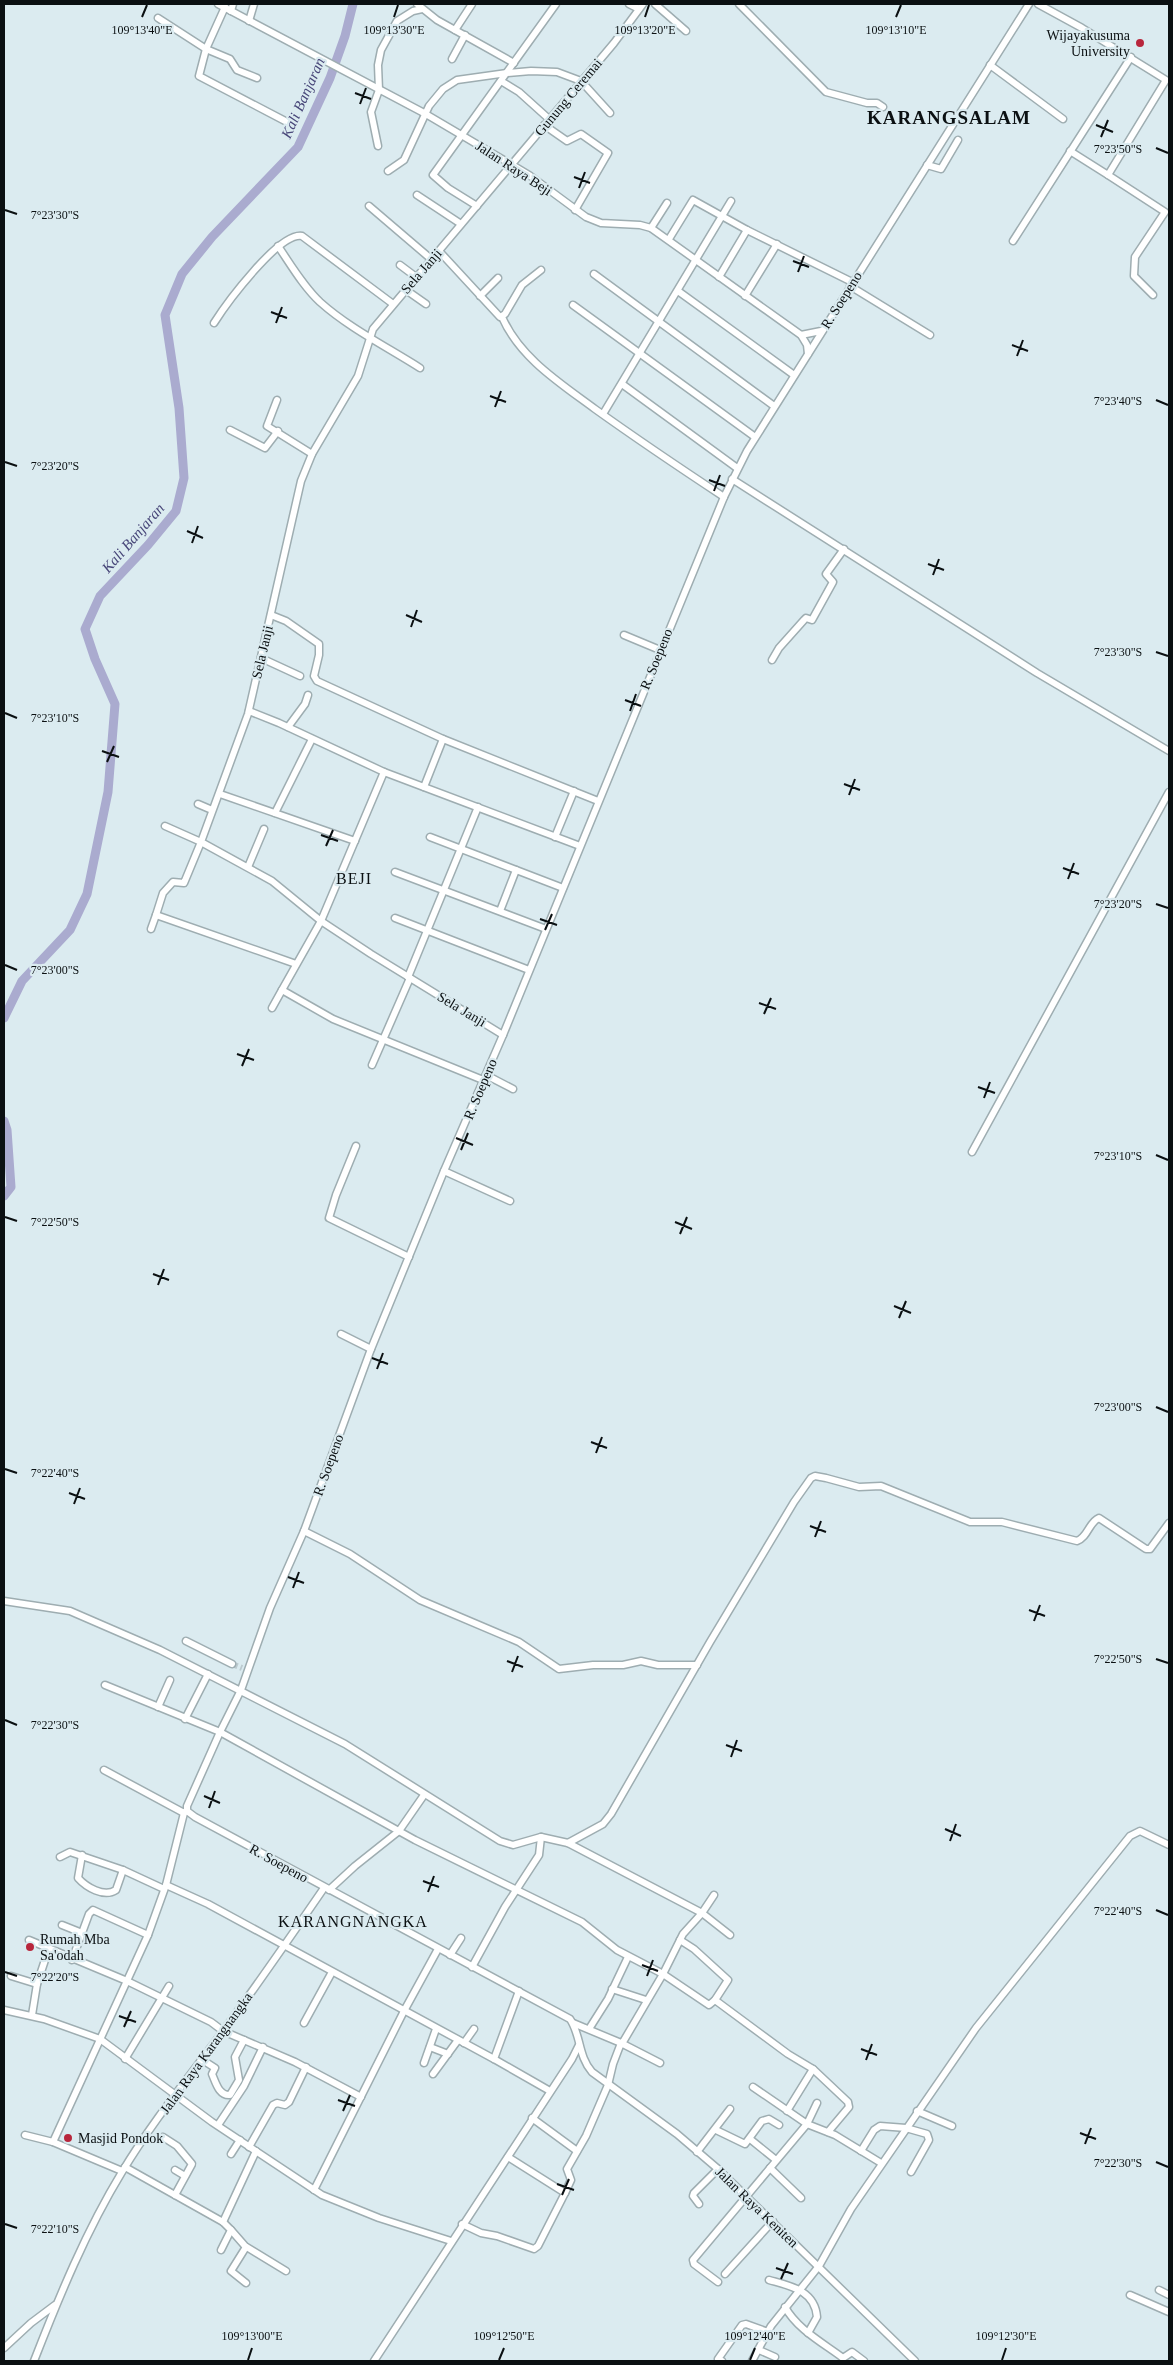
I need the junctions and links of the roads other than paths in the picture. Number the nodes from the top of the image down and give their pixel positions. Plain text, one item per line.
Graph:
1 (233, 4) edge
2 (254, 4) edge
3 (472, 4) edge
4 (556, 4) edge
5 (629, 4) edge
6 (655, 4) edge
7 (739, 4) edge
8 (1029, 4) edge
9 (1038, 4) edge
10 (221, 6) edge
11 (419, 6) edge
12 (641, 6) edge
13 (231, 11) junction
14 (158, 18) dead end
15 (250, 21) junction
16 (455, 30) junction
17 (686, 30) dead end
18 (465, 35) junction
19 (206, 49) junction
20 (1131, 57) junction
21 (452, 59) dead end
22 (514, 63) junction
23 (990, 65) junction
24 (505, 76) junction
25 (257, 78) dead end
26 (581, 81) junction
27 (379, 90) junction
28 (883, 107) dead end
29 (610, 112) dead end
30 (424, 114) junction
31 (549, 119) junction
32 (1063, 119) dead end
33 (287, 122) dead end
34 (544, 125) junction
35 (461, 135) junction
36 (958, 140) dead end
37 (378, 146) dead end
38 (1070, 151) junction
39 (510, 164) junction
40 (927, 164) junction
41 (388, 171) dead end
42 (1108, 175) junction
43 (417, 195) dead end
44 (731, 201) dead end
45 (667, 203) dead end
46 (369, 206) dead end
47 (477, 206) junction
48 (575, 210) junction
49 (721, 216) junction
50 (461, 224) junction
51 (651, 228) junction
52 (747, 230) junction
53 (669, 239) junction
54 (1013, 241) dead end
55 (776, 244) junction
56 (278, 246) junction
57 (439, 251) junction
58 (696, 258) junction
59 (431, 259) junction
60 (400, 265) dead end
61 (540, 270) dead end
62 (594, 274) dead end
63 (416, 277) junction
64 (720, 277) junction
65 (498, 278) dead end
66 (851, 284) junction
67 (406, 290) junction
68 (678, 290) junction
69 (1153, 295) dead end
70 (480, 296) junction
71 (745, 296) junction
72 (393, 304) junction
73 (426, 304) dead end
74 (573, 304) dead end
75 (502, 317) junction
76 (658, 322) junction
77 (214, 323) dead end
78 (821, 331) junction
79 (801, 335) junction
80 (930, 335) dead end
81 (370, 337) junction
82 (640, 354) junction
83 (808, 354) junction
84 (420, 368) dead end
85 (794, 375) junction
86 (622, 384) junction
87 (277, 400) dead end
88 (774, 406) junction
89 (603, 414) junction
90 (230, 430) dead end
91 (278, 431) junction
92 (755, 438) junction
93 (312, 454) junction
94 (737, 468) junction
95 (732, 479) junction
96 (724, 497) junction
97 (844, 549) junction
98 (270, 615) junction
99 (624, 634) dead end
100 (660, 650) junction
101 (261, 658) junction
102 (772, 660) dead end
103 (300, 676) dead end
104 (308, 695) dead end
105 (249, 711) junction
106 (288, 727) junction
107 (312, 739) junction
108 (443, 739) junction
109 (1169, 751) edge
110 (384, 772) junction
111 (424, 787) junction
112 (574, 792) junction
113 (1169, 792) edge
114 (220, 794) junction
115 (598, 801) junction
116 (198, 804) dead end
117 (478, 807) junction
118 (212, 810) junction
119 (275, 813) junction
120 (165, 826) dead end
121 (264, 829) dead end
122 (430, 837) dead end
123 (555, 837) junction
124 (355, 840) junction
125 (201, 842) junction
126 (580, 846) junction
127 (461, 849) junction
128 (248, 866) junction
129 (516, 870) junction
130 (395, 872) dead end
131 (563, 888) junction
132 (445, 890) junction
133 (500, 911) junction
134 (156, 915) junction
135 (395, 918) dead end
136 (321, 921) junction
137 (151, 929) dead end
138 (546, 929) junction
139 (428, 930) junction
140 (296, 964) junction
141 (529, 970) junction
142 (409, 977) junction
143 (282, 990) junction
144 (272, 1008) dead end
145 (503, 1035) junction
146 (383, 1038) junction
147 (372, 1065) dead end
148 (484, 1078) junction
149 (514, 1089) dead end
150 (356, 1146) dead end
151 (972, 1152) dead end
152 (444, 1171) junction
153 (510, 1201) dead end
154 (409, 1256) junction
155 (340, 1334) dead end
156 (371, 1349) junction
157 (1169, 1523) edge
158 (304, 1531) junction
159 (4, 1601) edge
160 (186, 1641) dead end
161 (232, 1664) tunnel mouth
162 (697, 1665) junction
163 (208, 1674) junction
164 (170, 1680) dead end
165 (105, 1685) dead end
166 (241, 1690) junction
167 (158, 1708) junction
168 (185, 1718) junction
169 (220, 1732) junction
170 (104, 1770) dead end
171 (424, 1795) junction
172 (186, 1812) junction
173 (399, 1831) junction
174 (541, 1837) junction
175 (568, 1843) junction
176 (1169, 1845) edge
177 (82, 1855) junction
178 (60, 1858) dead end
179 (123, 1870) junction
180 (165, 1887) junction
181 (327, 1889) junction
182 (515, 1890) junction
183 (714, 1895) dead end
184 (702, 1913) junction
185 (62, 1924) dead end
186 (82, 1933) junction
187 (148, 1936) junction
188 (730, 1936) dead end
189 (461, 1938) dead end
190 (29, 1940) dead end
191 (680, 1940) junction
192 (284, 1946) junction
193 (49, 1948) junction
194 (438, 1949) junction
195 (450, 1955) junction
196 (628, 1956) junction
197 (72, 1960) junction
198 (472, 1967) junction
199 (332, 1972) junction
200 (663, 1974) junction
201 (11, 1976) dead end
202 (127, 1981) junction
203 (37, 1984) junction
204 (170, 1986) dead end
205 (612, 1989) junction
206 (519, 1991) junction
207 (163, 1999) junction
208 (646, 2000) junction
209 (715, 2000) junction
210 (4, 2010) edge
211 (404, 2011) junction
212 (32, 2016) junction
213 (304, 2023) dead end
214 (573, 2023) junction
215 (436, 2029) junction
216 (474, 2029) dead end
217 (589, 2029) junction
218 (223, 2031) junction
219 (100, 2039) junction
220 (244, 2040) junction
221 (461, 2041) junction
222 (621, 2043) junction
223 (579, 2045) junction
224 (263, 2047) junction
225 (430, 2047) junction
226 (448, 2054) junction
227 (125, 2059) junction
228 (201, 2059) junction
229 (494, 2059) junction
230 (572, 2059) junction
231 (424, 2063) dead end
232 (660, 2063) dead end
233 (588, 2066) junction
234 (306, 2067) junction
235 (813, 2069) junction
236 (433, 2074) dead end
237 (608, 2085) junction
238 (753, 2087) dead end
239 (550, 2091) junction
240 (175, 2093) junction
241 (361, 2097) junction
242 (817, 2103) dead end
243 (730, 2109) dead end
244 (787, 2111) junction
245 (917, 2111) junction
246 (532, 2118) junction
247 (807, 2124) junction
248 (218, 2125) junction
249 (779, 2125) dead end
250 (952, 2126) dead end
251 (906, 2128) junction
252 (716, 2130) junction
253 (828, 2132) junction
254 (25, 2135) dead end
255 (164, 2137) dead end
256 (750, 2139) junction
257 (240, 2140) junction
258 (53, 2142) junction
259 (249, 2147) junction
260 (256, 2151) junction
261 (861, 2151) junction
262 (577, 2152) junction
263 (698, 2152) junction
264 (231, 2154) dead end
265 (508, 2158) junction
266 (776, 2160) junction
267 (881, 2163) junction
268 (770, 2168) junction
269 (124, 2169) junction
270 (718, 2169) junction
271 (175, 2170) dead end
272 (911, 2172) dead end
273 (185, 2176) junction
274 (314, 2190) junction
275 (565, 2193) junction
276 (175, 2195) junction
277 (746, 2196) junction
278 (802, 2198) dead end
279 (699, 2204) dead end
280 (773, 2221) junction
281 (222, 2222) junction
282 (462, 2224) junction
283 (231, 2230) junction
284 (451, 2241) junction
285 (246, 2247) junction
286 (221, 2250) dead end
287 (818, 2266) junction
288 (286, 2271) dead end
289 (725, 2274) dead end
290 (769, 2280) dead end
291 (718, 2282) dead end
292 (246, 2283) dead end
293 (800, 2288) junction
294 (1159, 2290) dead end
295 (1130, 2295) dead end
296 (1169, 2295) edge
297 (56, 2305) junction
298 (785, 2307) junction
299 (1169, 2312) edge
300 (768, 2332) junction
301 (808, 2333) junction
302 (4, 2348) edge
303 (759, 2350) junction
304 (775, 2357) dead end
305 (718, 2360) edge
306 (34, 2361) edge
307 (374, 2361) edge
308 (752, 2361) edge
309 (864, 2361) edge
310 (915, 2361) edge

1 - 13 street
2 - 15 street
3 - 16 street
4 - 22 street
5 - 12 street
6 - 17 street
7 - 28 street
8 - 23 street, R. Soepeno
9 - 20 street
10 - 13 street, Jalan Raya Beji
10 - 19 street
11 - 16 street
11 - 27 street
12 - 26 street, Gunung Ceremai
13 - 15 street, Jalan Raya Beji
14 - 19 street
15 - 27 street, Jalan Raya Beji
16 - 18 street
18 - 21 street
18 - 22 street
19 - 25 street
19 - 33 street
20 - 38 street
20 - 42 street
22 - 24 street
23 - 32 street
23 - 40 street, R. Soepeno
24 - 26 street
24 - 30 street
24 - 31 street
24 - 35 street
26 - 29 street
26 - 31 street, Gunung Ceremai
27 - 30 street, Jalan Raya Beji
27 - 37 street
30 - 35 street, Jalan Raya Beji
30 - 41 street
31 - 34 street, Gunung Ceremai
34 - 39 street, Gunung Ceremai
34 - 48 street
35 - 39 street, Jalan Raya Beji
35 - 47 street
36 - 40 street
38 - 42 street
38 - 54 street
39 - 47 street, Sela Janji
39 - 48 street, Jalan Raya Beji
40 - 66 street, R. Soepeno
42 - 69 street
43 - 50 street
44 - 49 street
45 - 51 street
46 - 59 street
47 - 50 street, Sela Janji
48 - 51 street, Jalan Raya Beji
49 - 52 street
49 - 53 street
49 - 58 street
50 - 57 street, Sela Janji
51 - 53 street, Jalan Raya Beji
52 - 55 street
52 - 64 street
53 - 58 street, Jalan Raya Beji
55 - 66 street
55 - 71 street
56 - 72 street
56 - 77 street
56 - 81 street
57 - 59 street, Sela Janji
57 - 70 street
58 - 64 street, Jalan Raya Beji
58 - 68 street
59 - 63 street, Sela Janji
60 - 63 street
61 - 75 street
62 - 76 street
63 - 67 street, Sela Janji
64 - 71 street, Jalan Raya Beji
65 - 70 street
66 - 78 street, R. Soepeno
66 - 80 street
67 - 72 street, Sela Janji
67 - 73 street
68 - 76 street
68 - 85 street
70 - 75 street
71 - 79 street, Jalan Raya Beji
72 - 81 street, Sela Janji
74 - 82 street
75 - 89 street
76 - 82 street
76 - 88 street
78 - 79 street
78 - 83 street, R. Soepeno
79 - 83 street
81 - 84 street
81 - 93 street, Sela Janji
82 - 86 street
82 - 92 street
83 - 85 street, R. Soepeno
85 - 88 street, R. Soepeno
86 - 89 street
86 - 94 street
87 - 91 street
88 - 92 street, R. Soepeno
89 - 96 street
90 - 91 street
91 - 93 street
92 - 94 street, R. Soepeno
93 - 98 street, Sela Janji
94 - 95 street, R. Soepeno
95 - 96 street, R. Soepeno
95 - 97 street
96 - 100 street, R. Soepeno
97 - 102 street
97 - 109 street
98 - 101 street, Sela Janji
98 - 108 street
99 - 100 street
100 - 115 street, R. Soepeno
101 - 103 street
101 - 105 street, Sela Janji
104 - 106 street
105 - 106 street
105 - 114 street, Sela Janji
106 - 107 street
107 - 110 street
107 - 119 street
108 - 111 street
108 - 112 street
110 - 111 street
110 - 124 street
111 - 117 street
112 - 115 street
112 - 123 street
113 - 151 street
114 - 118 street, Sela Janji
114 - 119 street
115 - 126 street, R. Soepeno
116 - 118 street
117 - 123 street
117 - 127 street
118 - 125 street, Sela Janji
119 - 124 street
120 - 125 street
121 - 128 street
122 - 127 street
123 - 126 street
124 - 136 street
125 - 128 street, Sela Janji
125 - 134 street
126 - 131 street, R. Soepeno
127 - 129 street
127 - 132 street
128 - 136 street, Sela Janji
129 - 131 street
129 - 133 street
130 - 132 street
131 - 138 street, R. Soepeno
132 - 133 street
132 - 139 street
133 - 138 street
134 - 137 street
134 - 140 street
135 - 139 street
136 - 140 street
136 - 142 street, Sela Janji
138 - 141 street, R. Soepeno
139 - 141 street
139 - 142 street
140 - 143 street
141 - 145 street, R. Soepeno
142 - 145 street, Sela Janji
142 - 146 street
143 - 144 street
143 - 146 street
145 - 148 street, R. Soepeno
146 - 147 street
146 - 148 street
148 - 149 street
148 - 152 street, R. Soepeno
150 - 154 street
152 - 153 street
152 - 154 street, R. Soepeno
154 - 156 street, R. Soepeno
155 - 156 street
156 - 158 street, R. Soepeno
157 - 162 street
158 - 162 street
158 - 166 street, R. Soepeno
159 - 163 street
160 - 161 street
162 - 175 street
163 - 166 street
163 - 168 street
164 - 167 street
165 - 167 street
166 - 169 street, R. Soepeno
166 - 171 street
167 - 168 street
168 - 169 street
169 - 172 street, R. Soepeno
169 - 173 street
170 - 172 street
171 - 173 street, Jalan Raya Karangnangka
171 - 174 street
172 - 180 street
172 - 181 street, R. Soepeno
173 - 181 street, Jalan Raya Karangnangka
173 - 182 street
174 - 175 street
174 - 182 street
175 - 184 street
176 - 245 street
177 - 178 street
177 - 179 street
177 - 179 street
179 - 180 street
180 - 187 street
180 - 192 street
181 - 192 street, Jalan Raya Karangnangka
181 - 194 street, R. Soepeno
182 - 196 street
182 - 198 street
183 - 184 street
184 - 188 street
184 - 191 street
185 - 186 street
186 - 187 street
186 - 197 street
187 - 202 street
189 - 195 street
190 - 193 street
191 - 200 street
191 - 209 street
192 - 199 street
192 - 218 street, Jalan Raya Karangnangka
193 - 197 street
193 - 203 street
194 - 195 street, R. Soepeno
194 - 211 street
195 - 198 street, R. Soepeno
196 - 200 street
196 - 205 street
197 - 202 street
198 - 206 street, R. Soepeno
199 - 211 street
199 - 213 street
200 - 208 street
200 - 209 street
201 - 203 street
202 - 207 street
202 - 219 street
203 - 212 street
204 - 207 street
205 - 208 street
205 - 217 street
206 - 214 street, R. Soepeno
206 - 229 street
207 - 218 street
207 - 227 street
208 - 222 street
209 - 235 street
210 - 212 street
211 - 215 street
211 - 241 street
212 - 219 street
214 - 217 street, R. Soepeno
214 - 223 street
215 - 221 street
215 - 225 street
216 - 221 street
217 - 222 street, R. Soepeno
218 - 220 street
218 - 228 street, Jalan Raya Karangnangka
219 - 227 street
219 - 258 street
220 - 224 street
220 - 228 street
221 - 226 street
221 - 229 street
222 - 232 street, R. Soepeno
222 - 237 street
223 - 230 street
223 - 233 street
224 - 234 street
224 - 248 street
225 - 226 street
225 - 231 street
226 - 236 street
227 - 240 street
228 - 240 street, Jalan Raya Karangnangka
229 - 239 street
230 - 233 street
230 - 239 street
233 - 237 street, Jalan Raya Keniten
234 - 241 street
234 - 259 street
235 - 244 street
235 - 253 street
237 - 262 street
237 - 263 street, Jalan Raya Keniten
238 - 244 street
239 - 246 street
240 - 248 street
240 - 269 street, Jalan Raya Karangnangka
241 - 274 street
242 - 247 street
243 - 252 street
244 - 247 street
245 - 250 street
245 - 251 street
246 - 262 street
246 - 265 street
247 - 253 street
247 - 266 street
248 - 257 street
249 - 256 street
251 - 261 street
251 - 267 street
251 - 272 street
252 - 256 street
252 - 263 street
253 - 261 street
254 - 258 street
255 - 273 street
256 - 266 street
257 - 259 street
257 - 264 street
258 - 269 street
259 - 260 street
260 - 274 street
260 - 281 street
261 - 267 street
262 - 275 street
263 - 270 street, Jalan Raya Keniten
265 - 275 street
265 - 282 street
266 - 268 street
267 - 287 street
268 - 277 street
268 - 278 street
269 - 276 street
269 - 297 street, Jalan Raya Karangnangka
270 - 277 street, Jalan Raya Keniten
270 - 279 street
271 - 273 street
273 - 276 street
274 - 284 street
275 - 282 street
276 - 281 street
277 - 280 street, Jalan Raya Keniten
277 - 291 street
280 - 287 street, Jalan Raya Keniten
280 - 289 street
281 - 283 street
282 - 284 street
283 - 285 street
283 - 286 street
284 - 307 street
285 - 288 street
285 - 292 street
287 - 293 street
287 - 310 street, Jalan Raya Keniten
290 - 293 street
293 - 298 street
293 - 301 street
294 - 296 street
295 - 299 street
297 - 302 street
297 - 306 street, Jalan Raya Karangnangka
298 - 300 street
298 - 301 street
300 - 303 street
300 - 305 street
301 - 309 street
303 - 304 street
303 - 308 street

